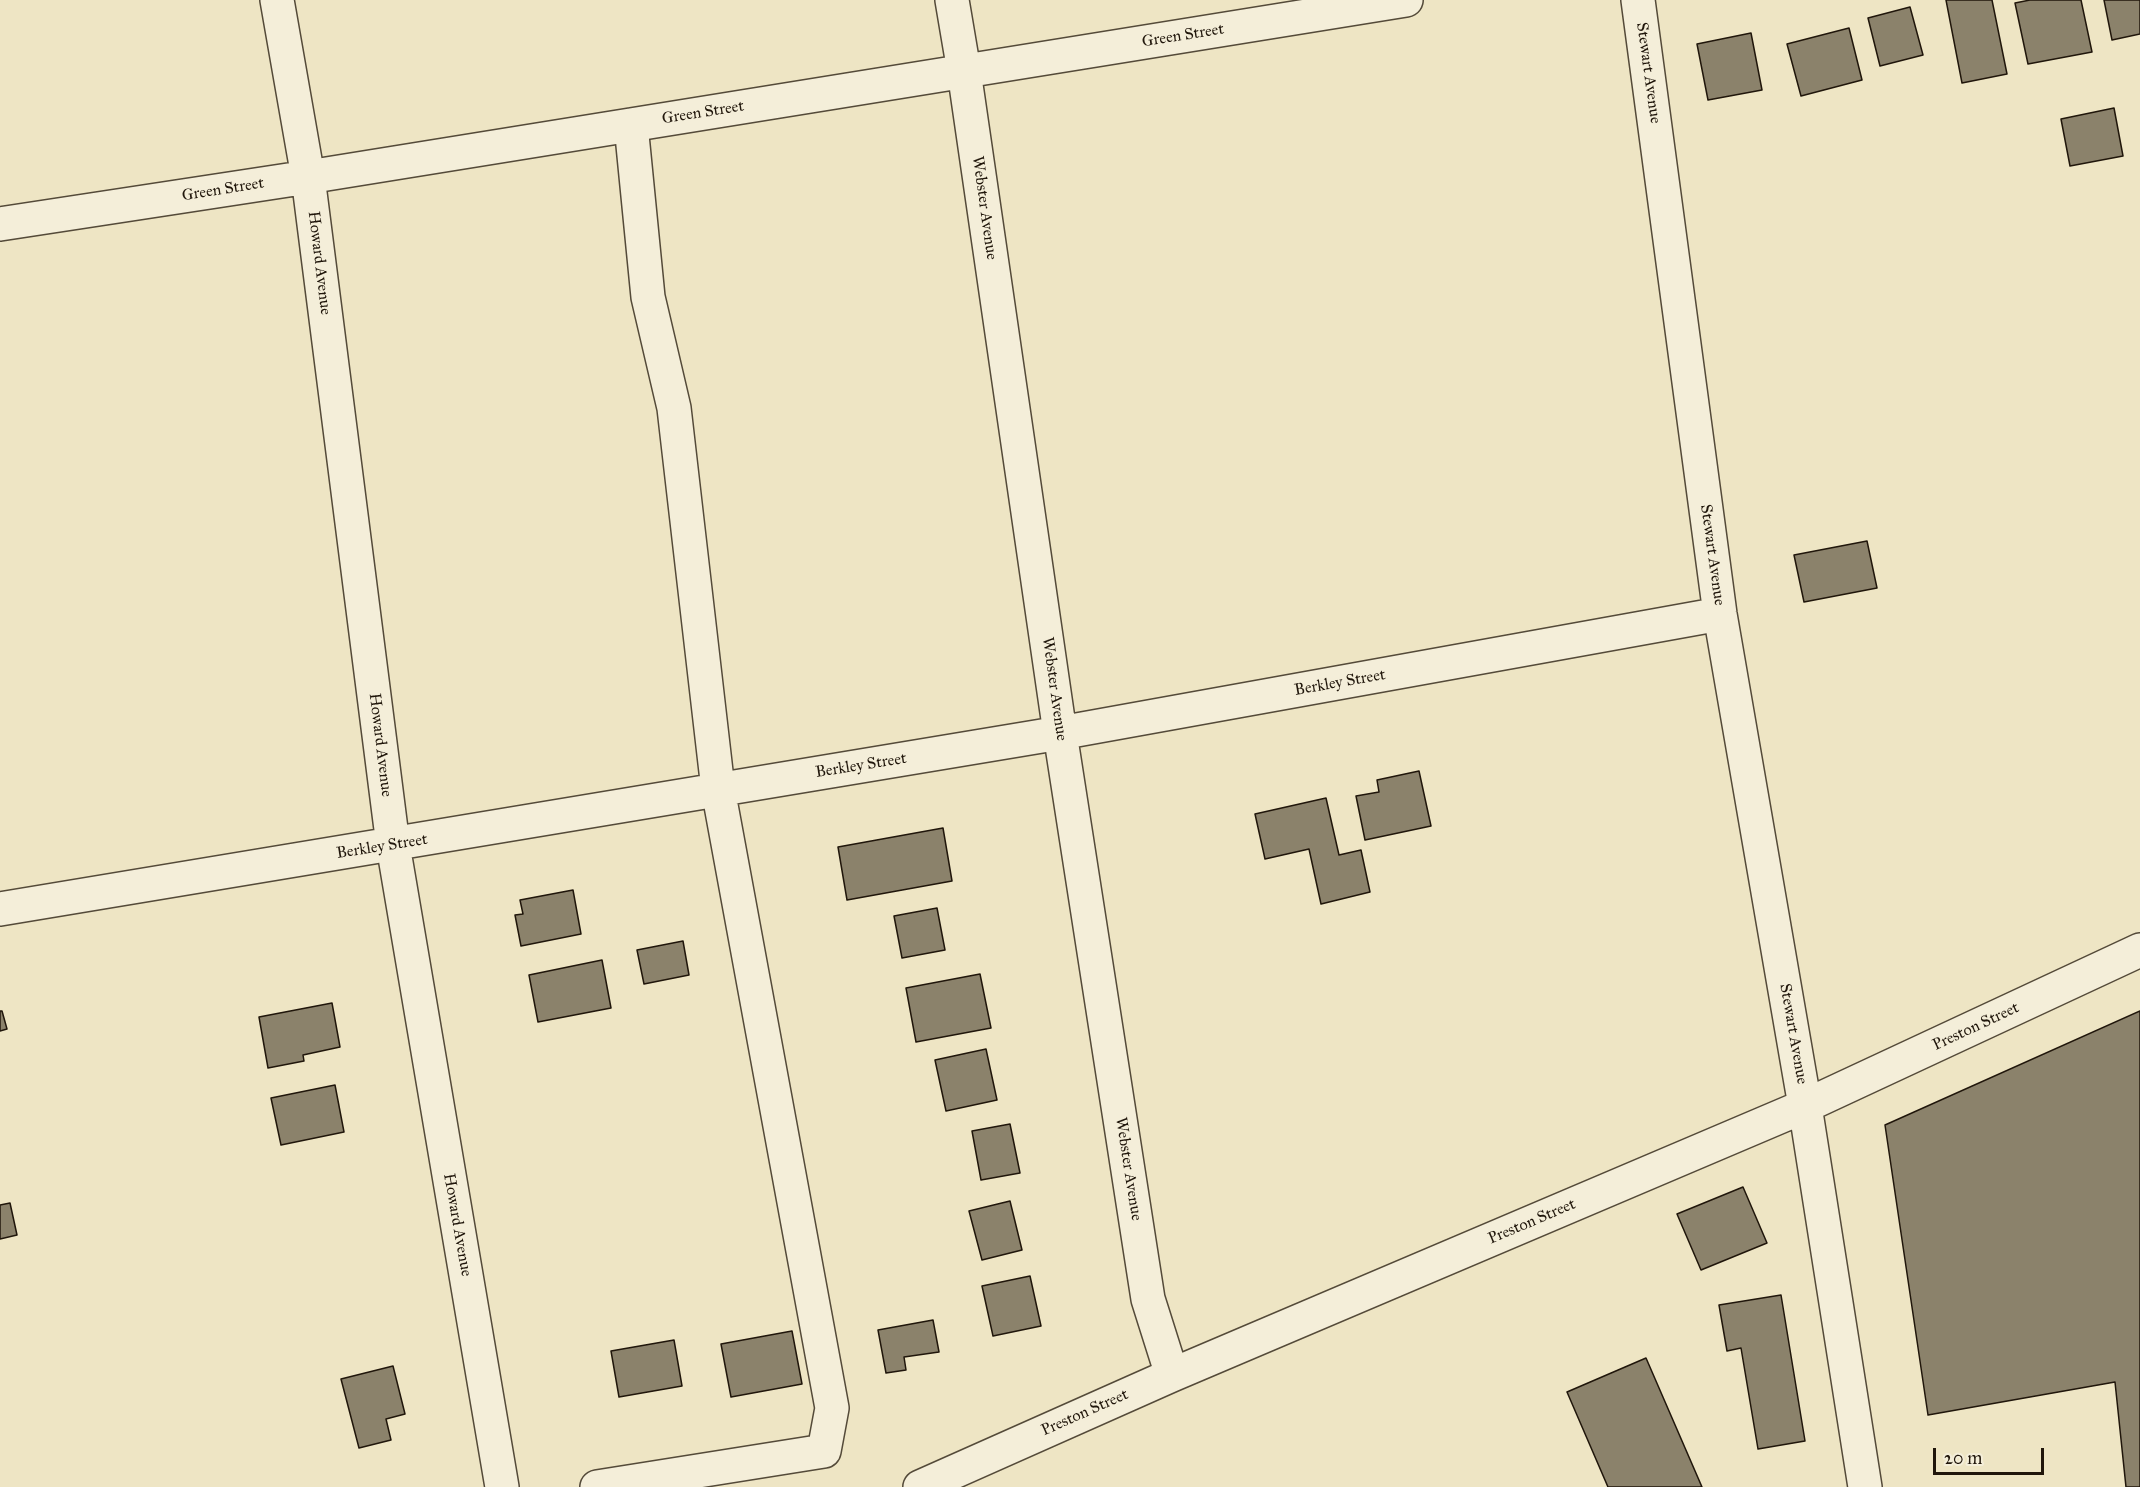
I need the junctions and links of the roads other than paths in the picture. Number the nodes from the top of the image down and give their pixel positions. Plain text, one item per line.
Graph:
1 (277, 0) edge
2 (952, 0) edge
3 (1406, 0) edge
4 (1638, 0) edge
5 (964, 71) junction
6 (631, 125) junction
7 (308, 177) junction
8 (0, 224) edge
9 (1720, 614) junction
10 (1060, 733) junction
11 (718, 789) junction
12 (393, 845) junction
13 (0, 909) edge
14 (2140, 950) edge
15 (1805, 1106) junction
16 (1172, 1375) junction
17 (502, 1487) edge
18 (597, 1487) edge
19 (920, 1487) edge
20 (1865, 1487) edge

1 - 7 street, Howard Avenue
2 - 5 street, Webster Avenue
3 - 5 street, Green Street
4 - 9 street, Stewart Avenue
5 - 6 street, Green Street
5 - 10 street, Webster Avenue
6 - 7 street, Green Street
6 - 11 street
7 - 8 street, Green Street
7 - 12 street, Howard Avenue
9 - 10 street, Berkley Street
9 - 15 street, Stewart Avenue
10 - 11 street, Berkley Street
10 - 16 street, Webster Avenue
11 - 12 street, Berkley Street
11 - 18 street
12 - 13 street, Berkley Street
12 - 17 street, Howard Avenue
14 - 15 street, Preston Street
15 - 16 street, Preston Street
15 - 20 street, Stewart Avenue
16 - 19 street, Preston Street

